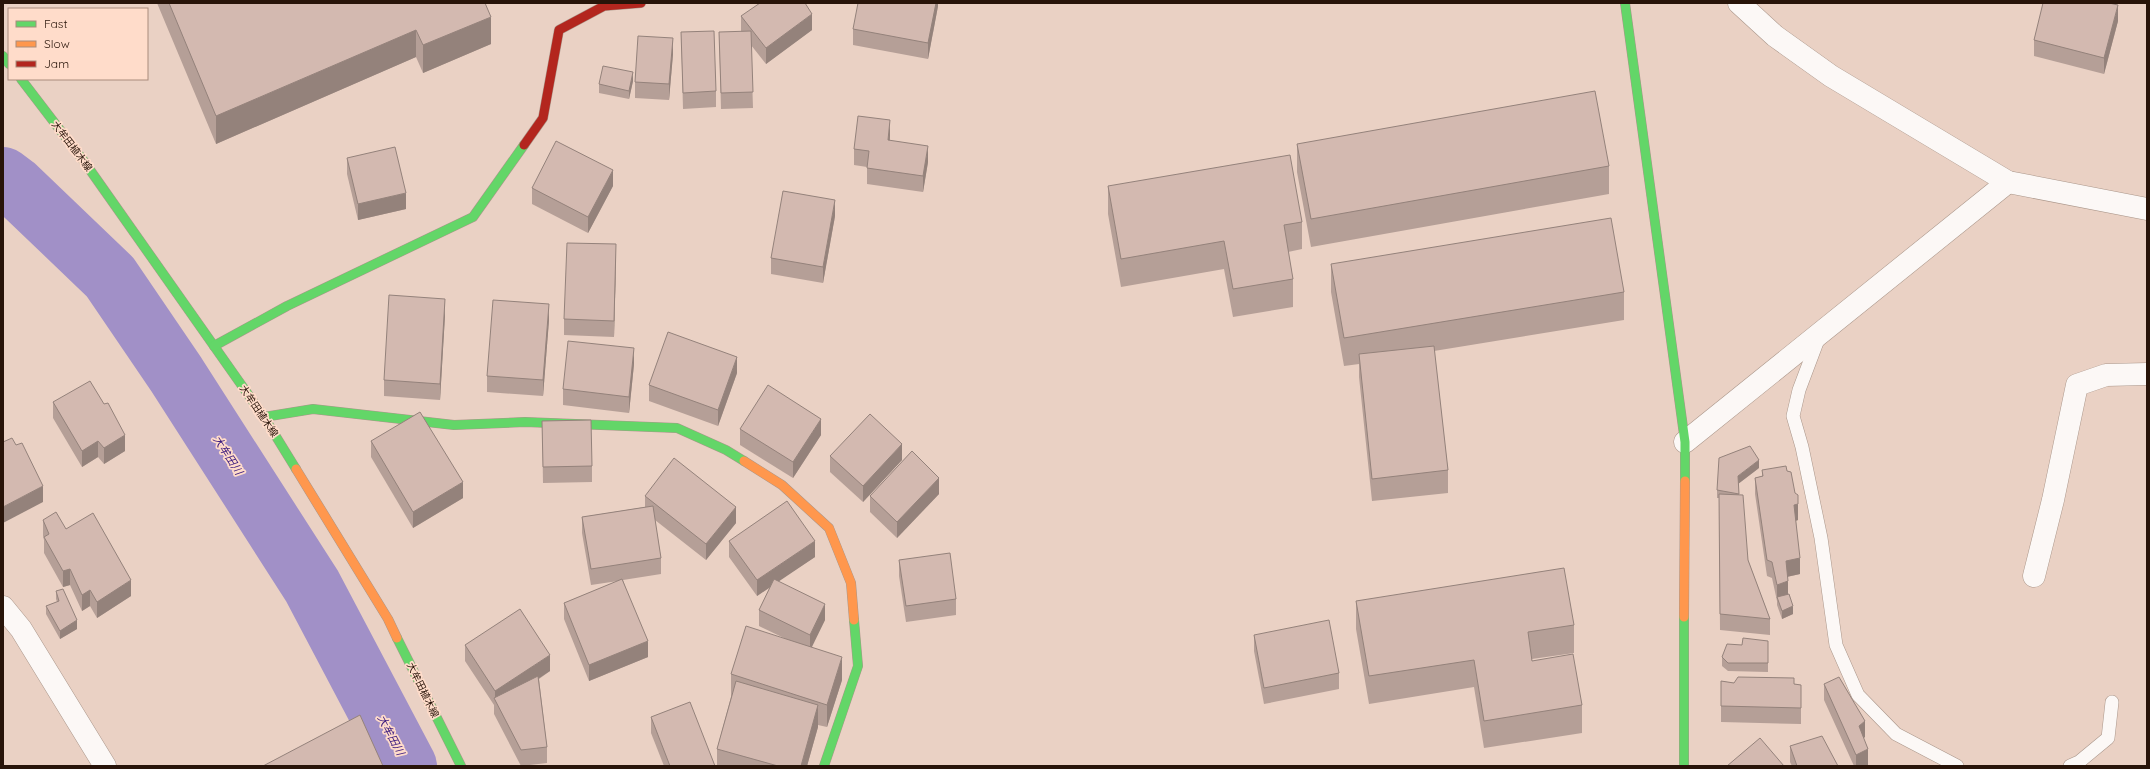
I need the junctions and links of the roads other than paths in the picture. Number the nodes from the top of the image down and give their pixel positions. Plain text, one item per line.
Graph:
1 (641, 3) edge
2 (1624, 3) edge
3 (1739, 3) edge
4 (22, 80) edge
5 (2008, 182) junction
6 (2147, 209) edge
7 (1820, 334) junction
8 (214, 346) junction
9 (2147, 374) edge
10 (264, 417) junction
11 (1685, 442) junction
12 (2034, 576) dead end
13 (3, 607) edge
14 (2112, 702) dead end
15 (105, 766) edge
16 (461, 766) edge
17 (824, 766) edge
18 (1684, 766) edge
19 (1957, 766) edge
20 (2070, 766) edge

1 - 8 street
2 - 11 street
3 - 5 street
4 - 8 street, 大牟田植木線
5 - 6 street
5 - 7 street
7 - 11 street
7 - 19 lane
8 - 10 street, 大牟田植木線
9 - 12 street
10 - 16 street, 大牟田植木線
10 - 17 street
11 - 18 street
13 - 15 street
14 - 20 lane

